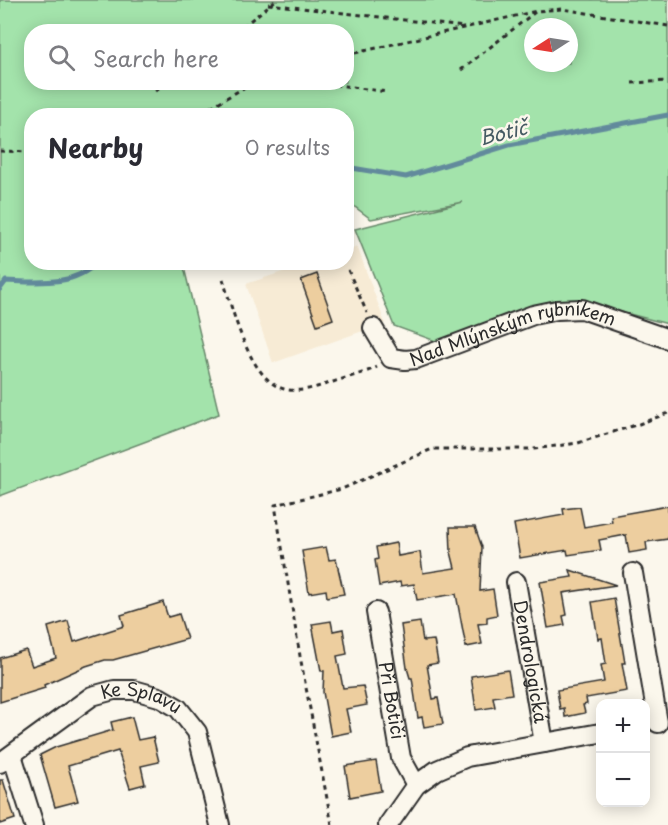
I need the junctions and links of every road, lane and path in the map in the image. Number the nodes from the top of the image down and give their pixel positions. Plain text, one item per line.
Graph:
1 (276, 0) edge
2 (268, 4) junction
3 (537, 11) junction
4 (245, 24) edge
5 (668, 26) edge
6 (469, 28) junction
7 (354, 53) edge
8 (461, 70) dead end
9 (668, 81) edge
10 (632, 83) dead end
11 (354, 87) edge
12 (240, 90) edge
13 (387, 92) dead end
14 (209, 108) edge
15 (0, 151) edge
16 (24, 152) edge
17 (348, 270) dead end
18 (223, 279) dead end
19 (373, 328) joint
20 (668, 339) edge
21 (391, 358) junction
22 (668, 413) edge
23 (633, 573) dead end
24 (516, 582) dead end
25 (376, 612) dead end
26 (657, 724) edge
27 (596, 734) edge
28 (544, 742) junction
29 (6, 759) edge
30 (416, 785) junction
31 (34, 825) edge
32 (220, 825) edge
33 (332, 825) edge
34 (388, 825) edge

1 - 2 path
2 - 4 path
2 - 6 path
3 - 5 path
3 - 6 path
3 - 8 path
6 - 7 path
9 - 10 path
11 - 13 path
12 - 14 path
15 - 16 path
17 - 19 path
18 - 21 path
19 - 21 street, Nad Mlýnským rybníkem
20 - 21 street, Nad Mlýnským rybníkem
22 - 33 path
23 - 26 street
24 - 28 street, Dendrologická
25 - 30 street, Při Botiči
27 - 28 street
28 - 30 street
29 - 31 street
29 - 32 street, Ke Splavu
30 - 34 street

